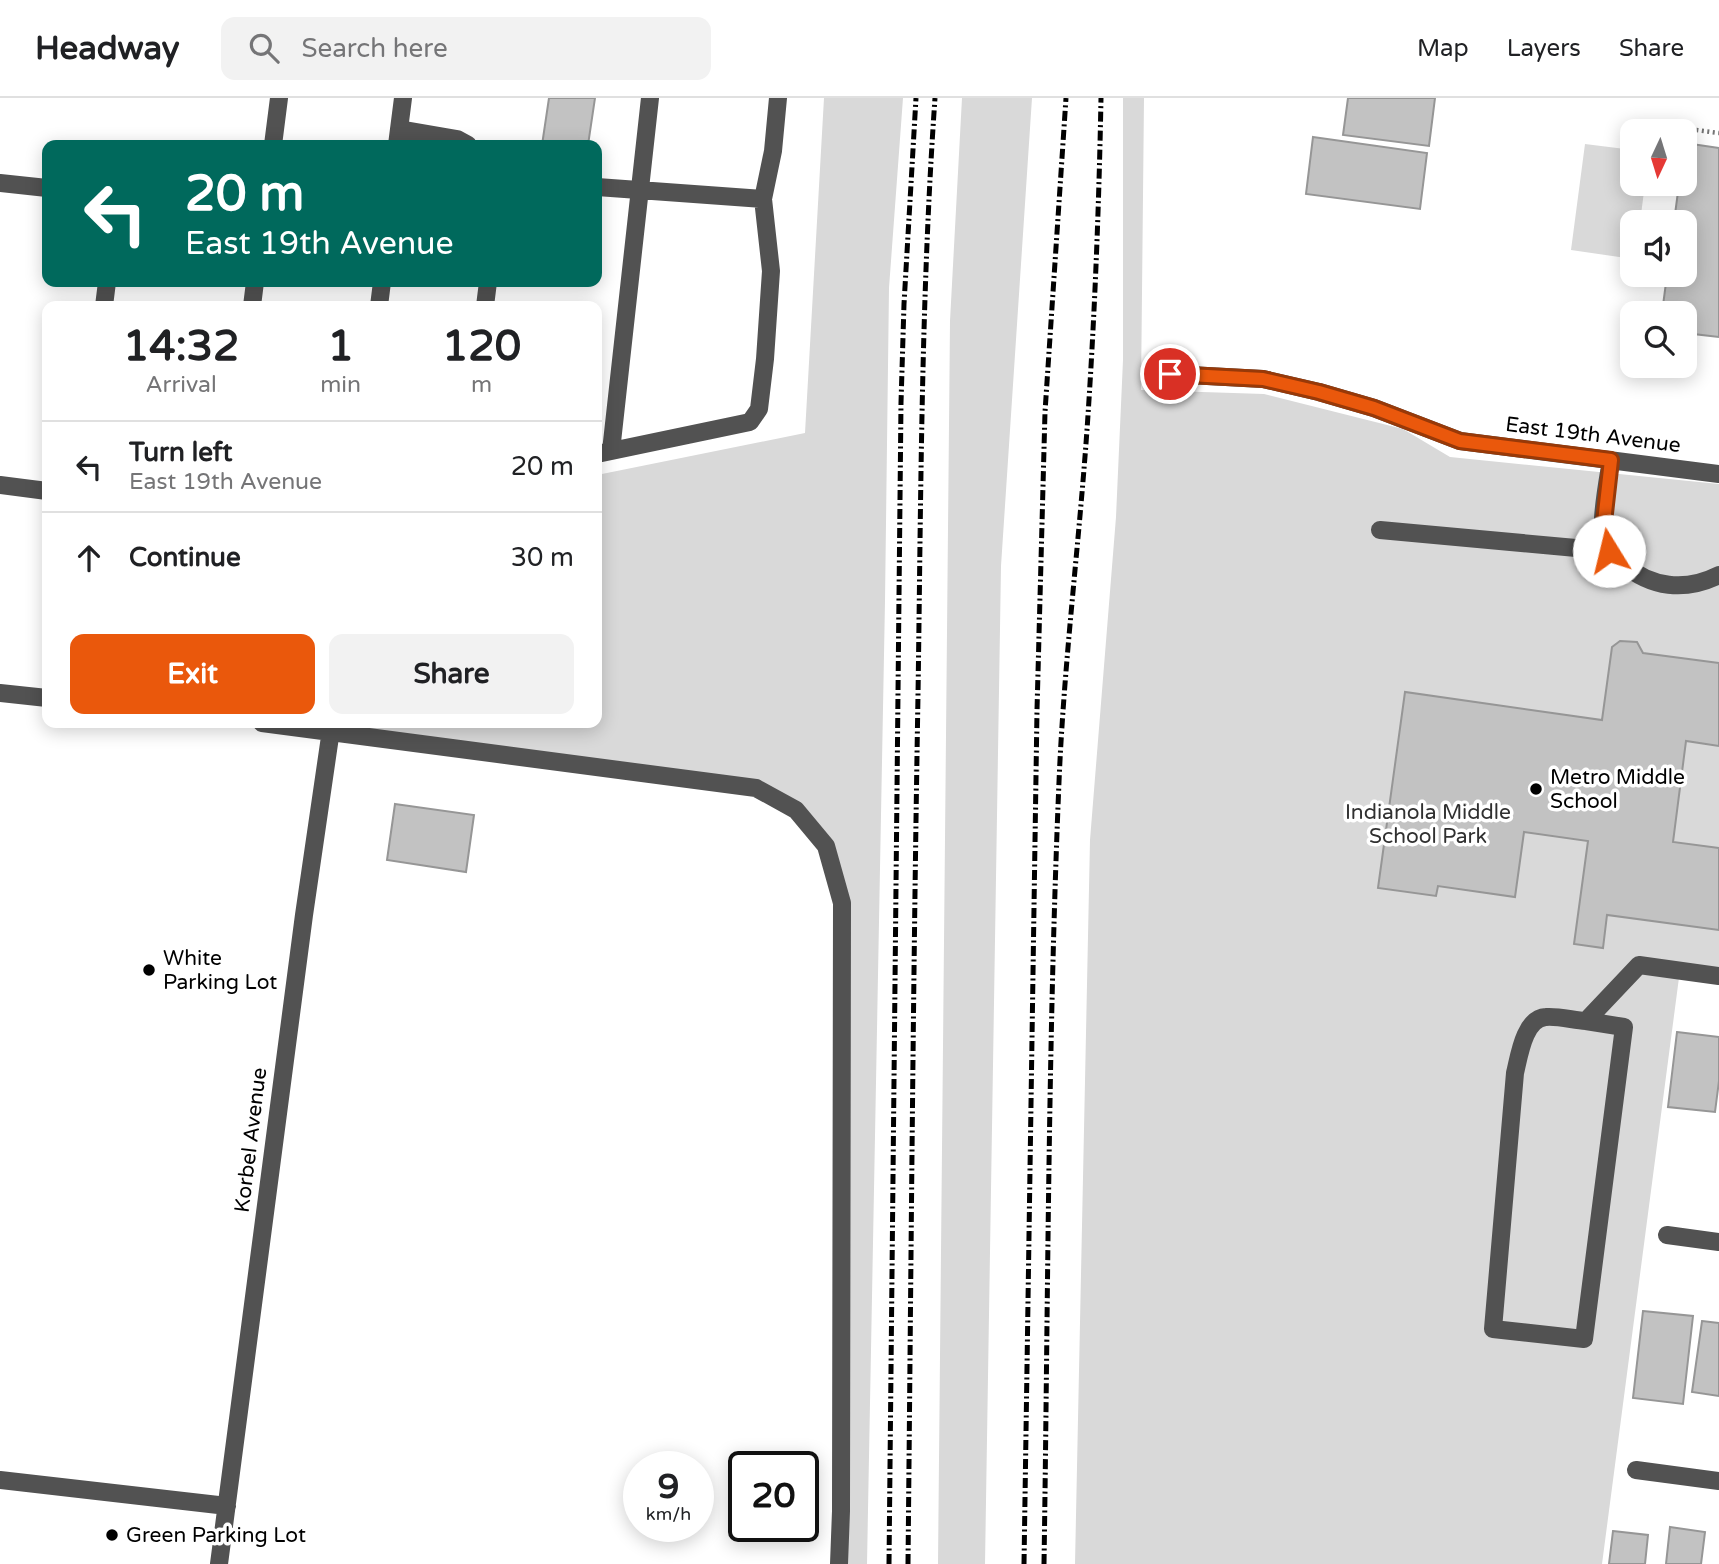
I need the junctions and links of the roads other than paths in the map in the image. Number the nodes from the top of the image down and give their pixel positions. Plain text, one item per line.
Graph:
1 (279, 98) edge
2 (403, 98) edge
3 (650, 98) edge
4 (778, 98) edge
5 (398, 137) edge
6 (274, 140) edge
7 (459, 140) edge
8 (0, 183) edge
9 (42, 187) edge
10 (602, 187) edge
11 (640, 190) junction
12 (762, 200) junction
13 (1170, 374) dead end
14 (604, 452) edge
15 (1611, 460) junction
16 (1719, 474) edge
17 (0, 485) edge
18 (42, 490) edge
19 (1380, 530) dead end
20 (1609, 551) junction
21 (1719, 575) edge
22 (0, 693) edge
23 (42, 697) edge
24 (332, 728) edge
25 (339, 728) edge
26 (1719, 976) edge
27 (1586, 1021) junction
28 (1667, 1235) dead end
29 (1719, 1242) edge
30 (1636, 1470) dead end
31 (0, 1480) edge
32 (1719, 1481) edge
33 (227, 1506) junction
34 (219, 1564) edge
35 (839, 1564) edge

1 - 6 street
2 - 5 street
3 - 11 street
4 - 12 street
5 - 7 street
8 - 9 street
10 - 11 street
11 - 12 street
11 - 14 street
12 - 14 street
13 - 15 street, East 19th Avenue
15 - 16 street, East 19th Avenue
15 - 20 street
17 - 18 street
19 - 20 street
20 - 21 street
22 - 23 street
24 - 33 street, Korbel Avenue
25 - 35 street
26 - 27 street
27 - 27 street
28 - 29 street
30 - 32 street
31 - 33 street
33 - 34 street, Korbel Avenue

